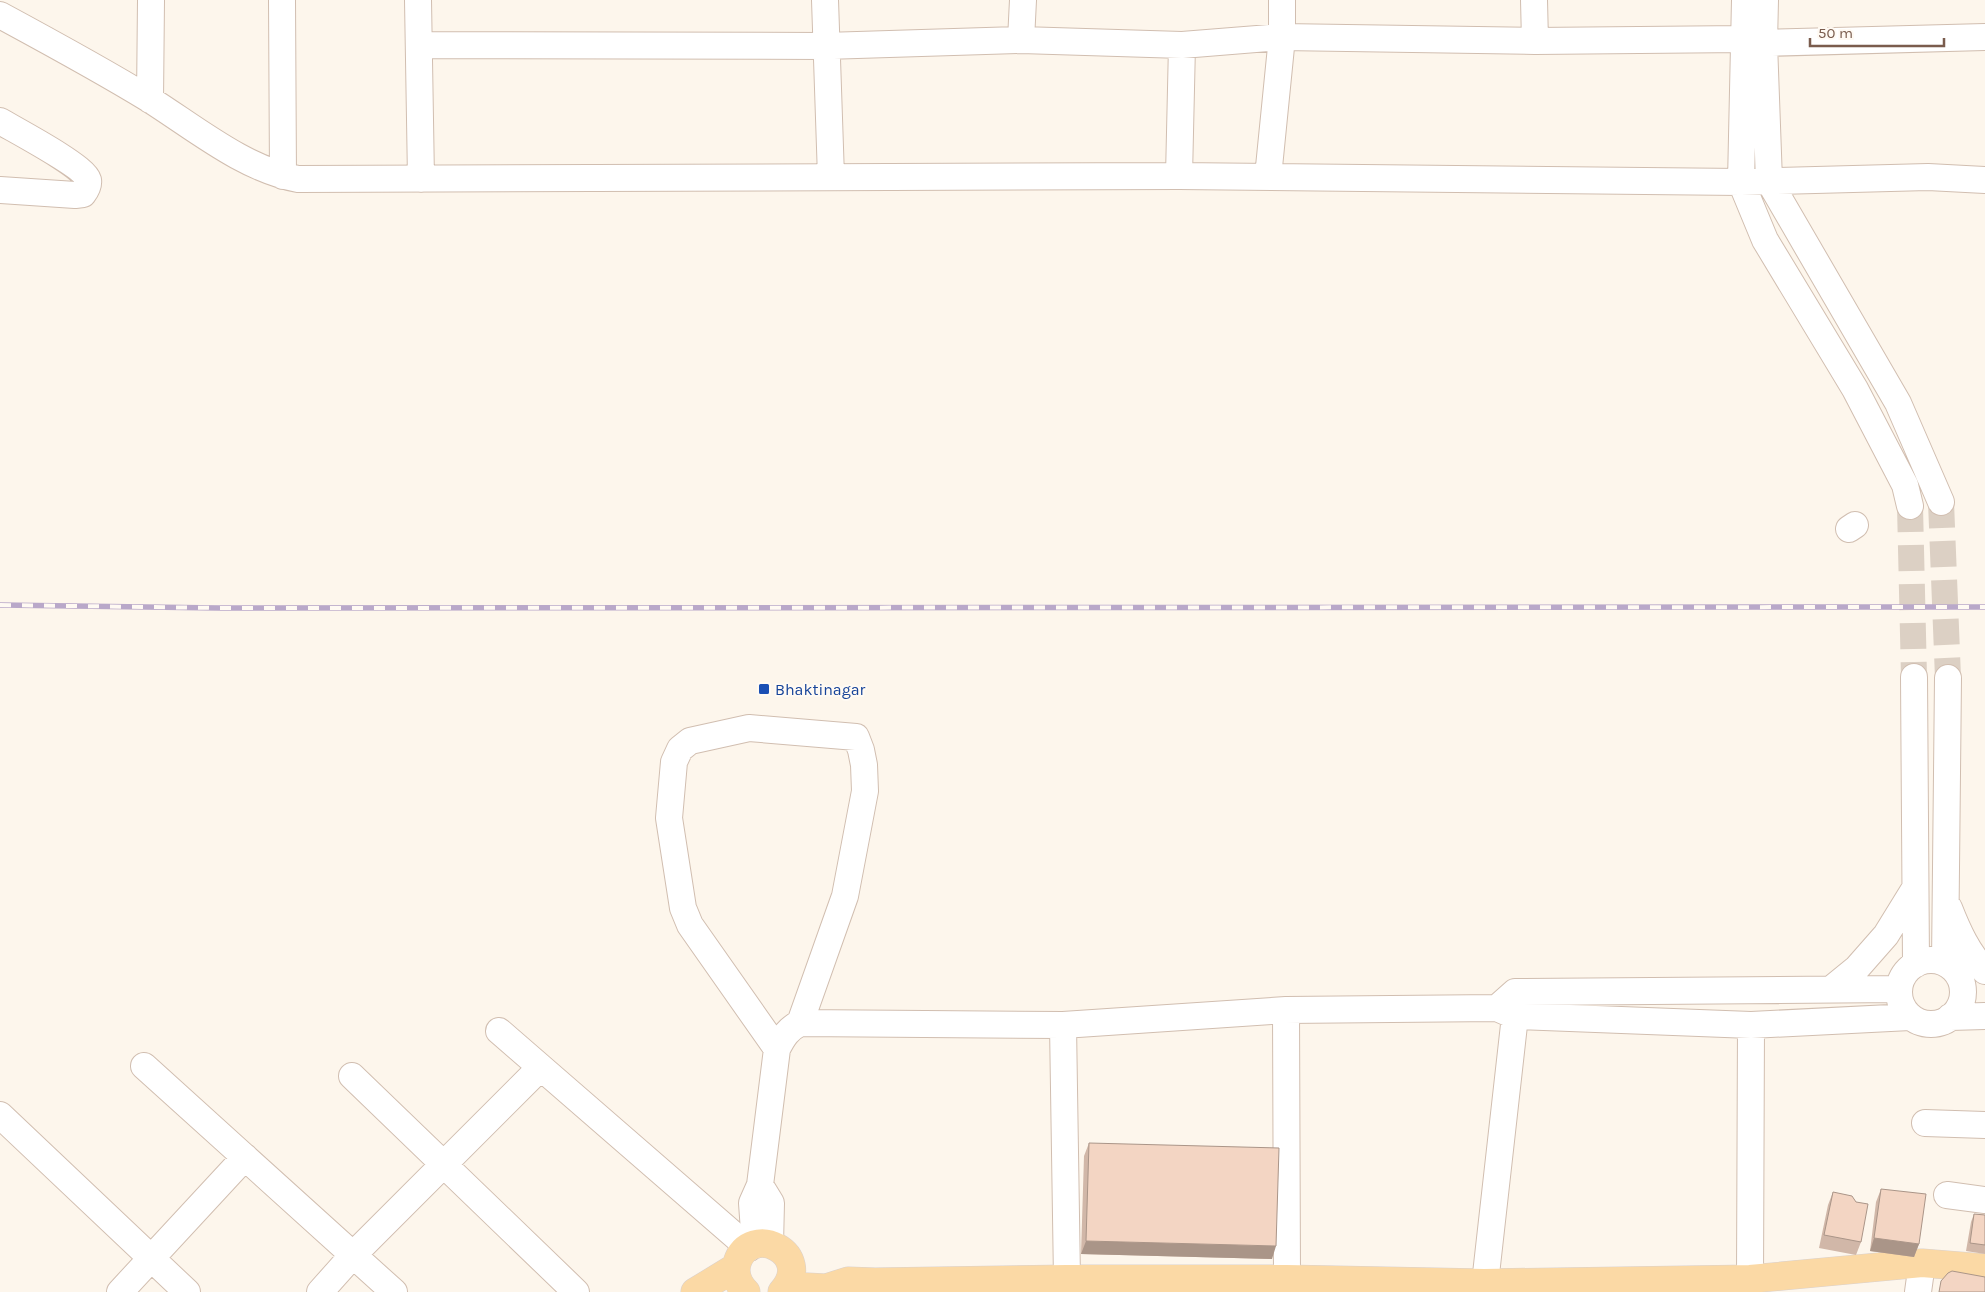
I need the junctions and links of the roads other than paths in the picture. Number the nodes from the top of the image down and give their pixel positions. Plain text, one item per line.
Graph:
1 (151, 0) edge
2 (282, 0) edge
3 (418, 0) edge
4 (825, 0) edge
5 (1023, 0) edge
6 (1282, 0) edge
7 (1534, 0) edge
8 (1745, 0) edge
9 (1765, 0) edge
10 (0, 15) edge
11 (1985, 36) edge
12 (1282, 37) junction
13 (1021, 40) junction
14 (1535, 41) junction
15 (1754, 41) junction
16 (420, 45) junction
17 (1182, 45) junction
18 (826, 46) junction
19 (150, 100) junction
20 (0, 121) edge
21 (283, 176) junction
22 (830, 176) junction
23 (1179, 176) junction
24 (1268, 177) junction
25 (421, 179) junction
26 (1985, 180) edge
27 (1769, 181) junction
28 (1741, 182) junction
29 (0, 190) edge
30 (1941, 502) tunnel mouth
31 (1910, 506) tunnel mouth
32 (1914, 677) tunnel mouth
33 (1948, 678) tunnel mouth
34 (1915, 888) junction
35 (1946, 900) junction
36 (1945, 963) junction
37 (1916, 964) junction
38 (1985, 971) edge
39 (1899, 989) junction
40 (1830, 990) junction
41 (1974, 990) edge
42 (1509, 1005) junction
43 (1286, 1010) junction
44 (1985, 1016) edge
45 (1910, 1017) junction
46 (1950, 1018) junction
47 (800, 1023) junction
48 (1063, 1025) junction
49 (1751, 1025) junction
50 (499, 1031) dead end
51 (777, 1049) junction
52 (144, 1066) dead end
53 (540, 1068) junction
54 (352, 1076) dead end
55 (0, 1115) edge
56 (1924, 1123) dead end
57 (1985, 1125) edge
58 (245, 1158) junction
59 (443, 1166) junction
60 (1947, 1195) dead end
61 (1985, 1200) edge
62 (353, 1255) junction
63 (150, 1258) junction
64 (1922, 1263) junction
65 (745, 1267) edge
66 (1985, 1268) edge
67 (1287, 1279) junction
68 (1750, 1279) junction
69 (787, 1283) edge
70 (1067, 1285) edge
71 (1376, 1286) edge
72 (1484, 1288) edge
73 (120, 1292) edge
74 (187, 1292) edge
75 (320, 1292) edge
76 (394, 1292) edge
77 (576, 1292) edge
78 (695, 1292) edge
79 (1918, 1292) edge

1 - 19 street
2 - 21 street
3 - 16 street
4 - 18 street
5 - 13 street
6 - 12 street
7 - 14 street
8 - 15 street
9 - 15 street
10 - 19 street
11 - 15 street
12 - 14 street
12 - 17 street
12 - 24 street
13 - 17 street
13 - 18 street
14 - 15 street
15 - 27 street
15 - 28 street
16 - 18 street
16 - 25 street
17 - 23 street
18 - 22 street
19 - 21 street
20 - 29 street
21 - 25 street
22 - 23 street
22 - 25 street
23 - 24 street
24 - 28 street
26 - 27 street
27 - 28 street
27 - 30 street
28 - 31 street
32 - 34 street
33 - 35 street
34 - 37 street
34 - 40 street
35 - 36 street
35 - 38 street
36 - 37 street
36 - 41 street
37 - 39 street
39 - 40 street
39 - 45 street
40 - 42 street
41 - 46 street
42 - 43 street
42 - 49 street
42 - 72 street
43 - 48 street
43 - 67 street
44 - 46 street
45 - 46 street
45 - 49 street
47 - 48 street
47 - 51 street
47 - 51 street
48 - 70 street
49 - 68 street
50 - 53 street
51 - 65 street
52 - 58 street
53 - 59 street
53 - 65 street
54 - 59 street
55 - 63 street
56 - 57 street
58 - 62 street
58 - 63 street
59 - 62 street
59 - 77 street
60 - 61 street
62 - 75 street
62 - 76 street
63 - 73 street
63 - 74 street
64 - 66 main road
64 - 68 main road
64 - 79 street
65 - 69 main road
65 - 78 main road
67 - 70 main road
67 - 71 main road
68 - 72 main road
69 - 70 main road
71 - 72 main road

